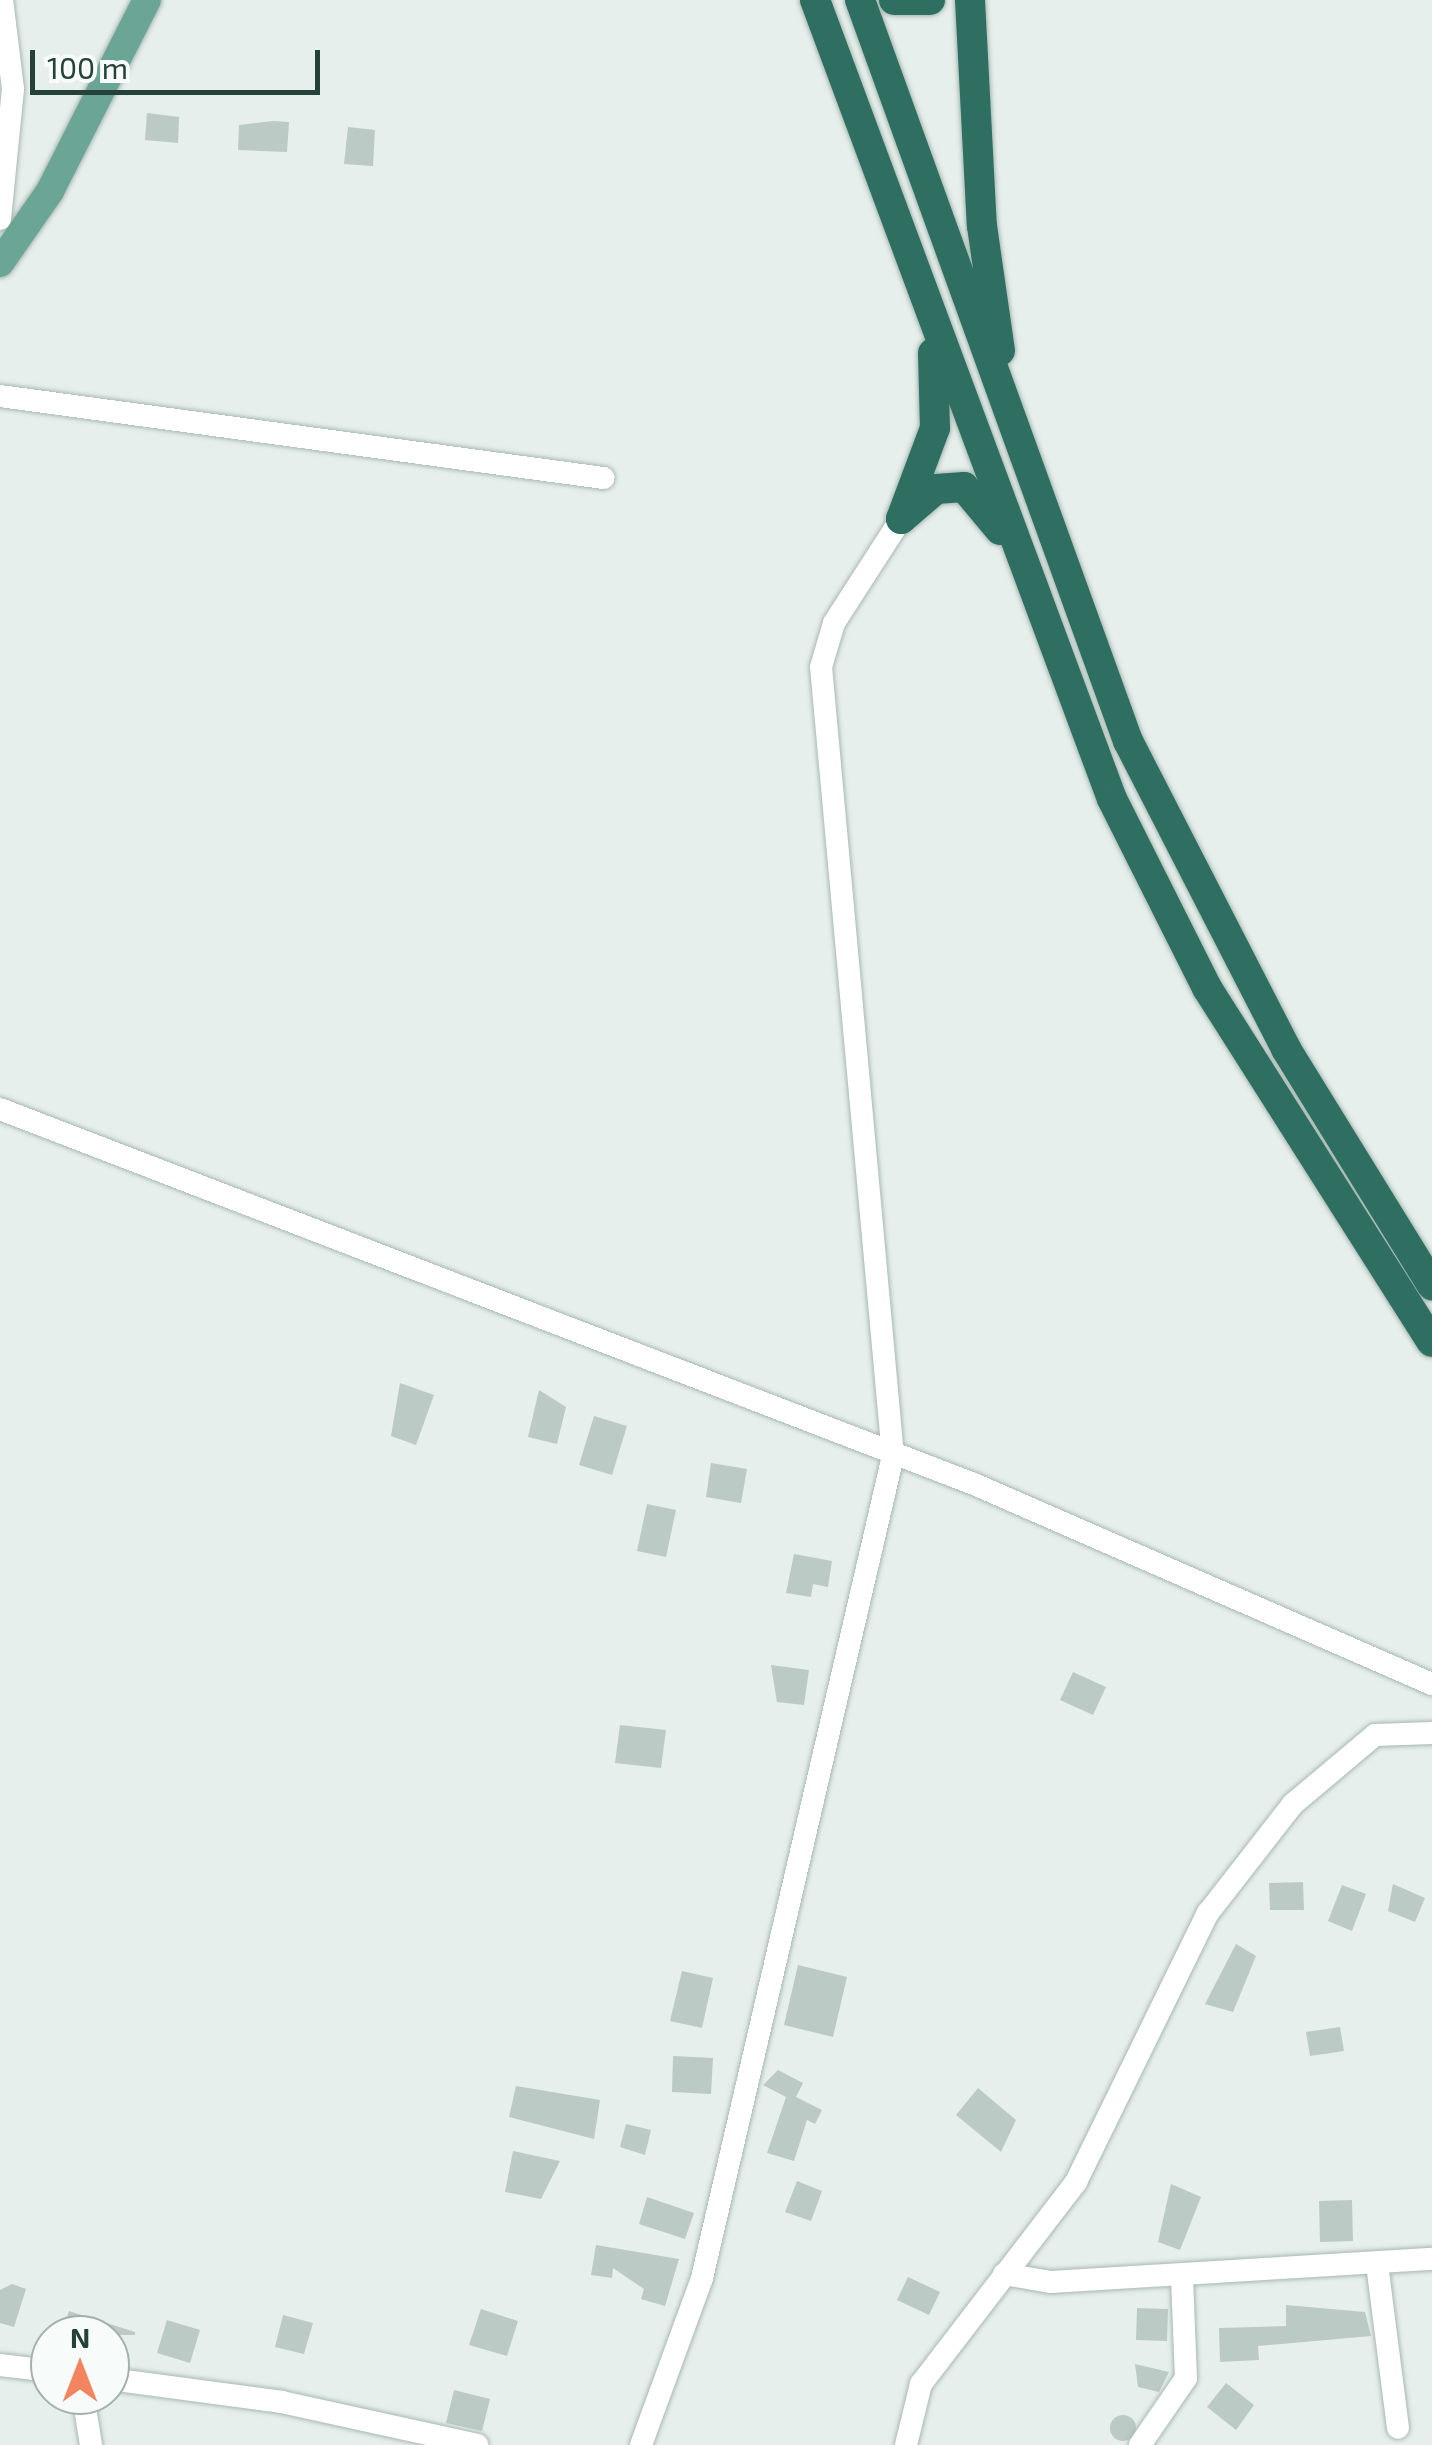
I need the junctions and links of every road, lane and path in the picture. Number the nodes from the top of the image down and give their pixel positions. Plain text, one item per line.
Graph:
1 (2, 0) edge
2 (147, 0) edge
3 (815, 0) edge
4 (860, 0) edge
5 (894, 0) edge
6 (930, 0) edge
7 (970, 0) edge
8 (0, 219) edge
9 (912, 257) junction
10 (0, 263) edge
11 (0, 396) edge
12 (1020, 441) junction
13 (603, 478) dead end
14 (900, 519) junction
15 (1020, 558) junction
16 (0, 1108) edge
17 (1432, 1285) edge
18 (1432, 1342) edge
19 (893, 1456) junction
20 (1432, 1684) edge
21 (1432, 1733) edge
22 (1432, 2260) edge
23 (1377, 2264) junction
24 (1004, 2274) junction
25 (1182, 2277) junction
26 (0, 2365) edge
27 (30, 2369) edge
28 (130, 2382) edge
29 (86, 2415) edge
30 (1398, 2428) dead end
31 (91, 2445) edge
32 (477, 2445) edge
33 (641, 2445) edge
34 (906, 2445) edge
35 (1140, 2445) edge

1 - 8 street
2 - 10 main road
3 - 9 highway
4 - 12 highway
5 - 6 highway
7 - 12 highway
9 - 14 highway
9 - 15 highway
11 - 13 street
12 - 17 highway
14 - 15 highway
14 - 19 street
15 - 18 highway
16 - 19 street
19 - 20 street
19 - 33 street
21 - 24 street
22 - 23 street
23 - 25 street
23 - 30 street
24 - 25 street
24 - 34 street
25 - 35 street
26 - 27 street
28 - 32 street
29 - 31 street

